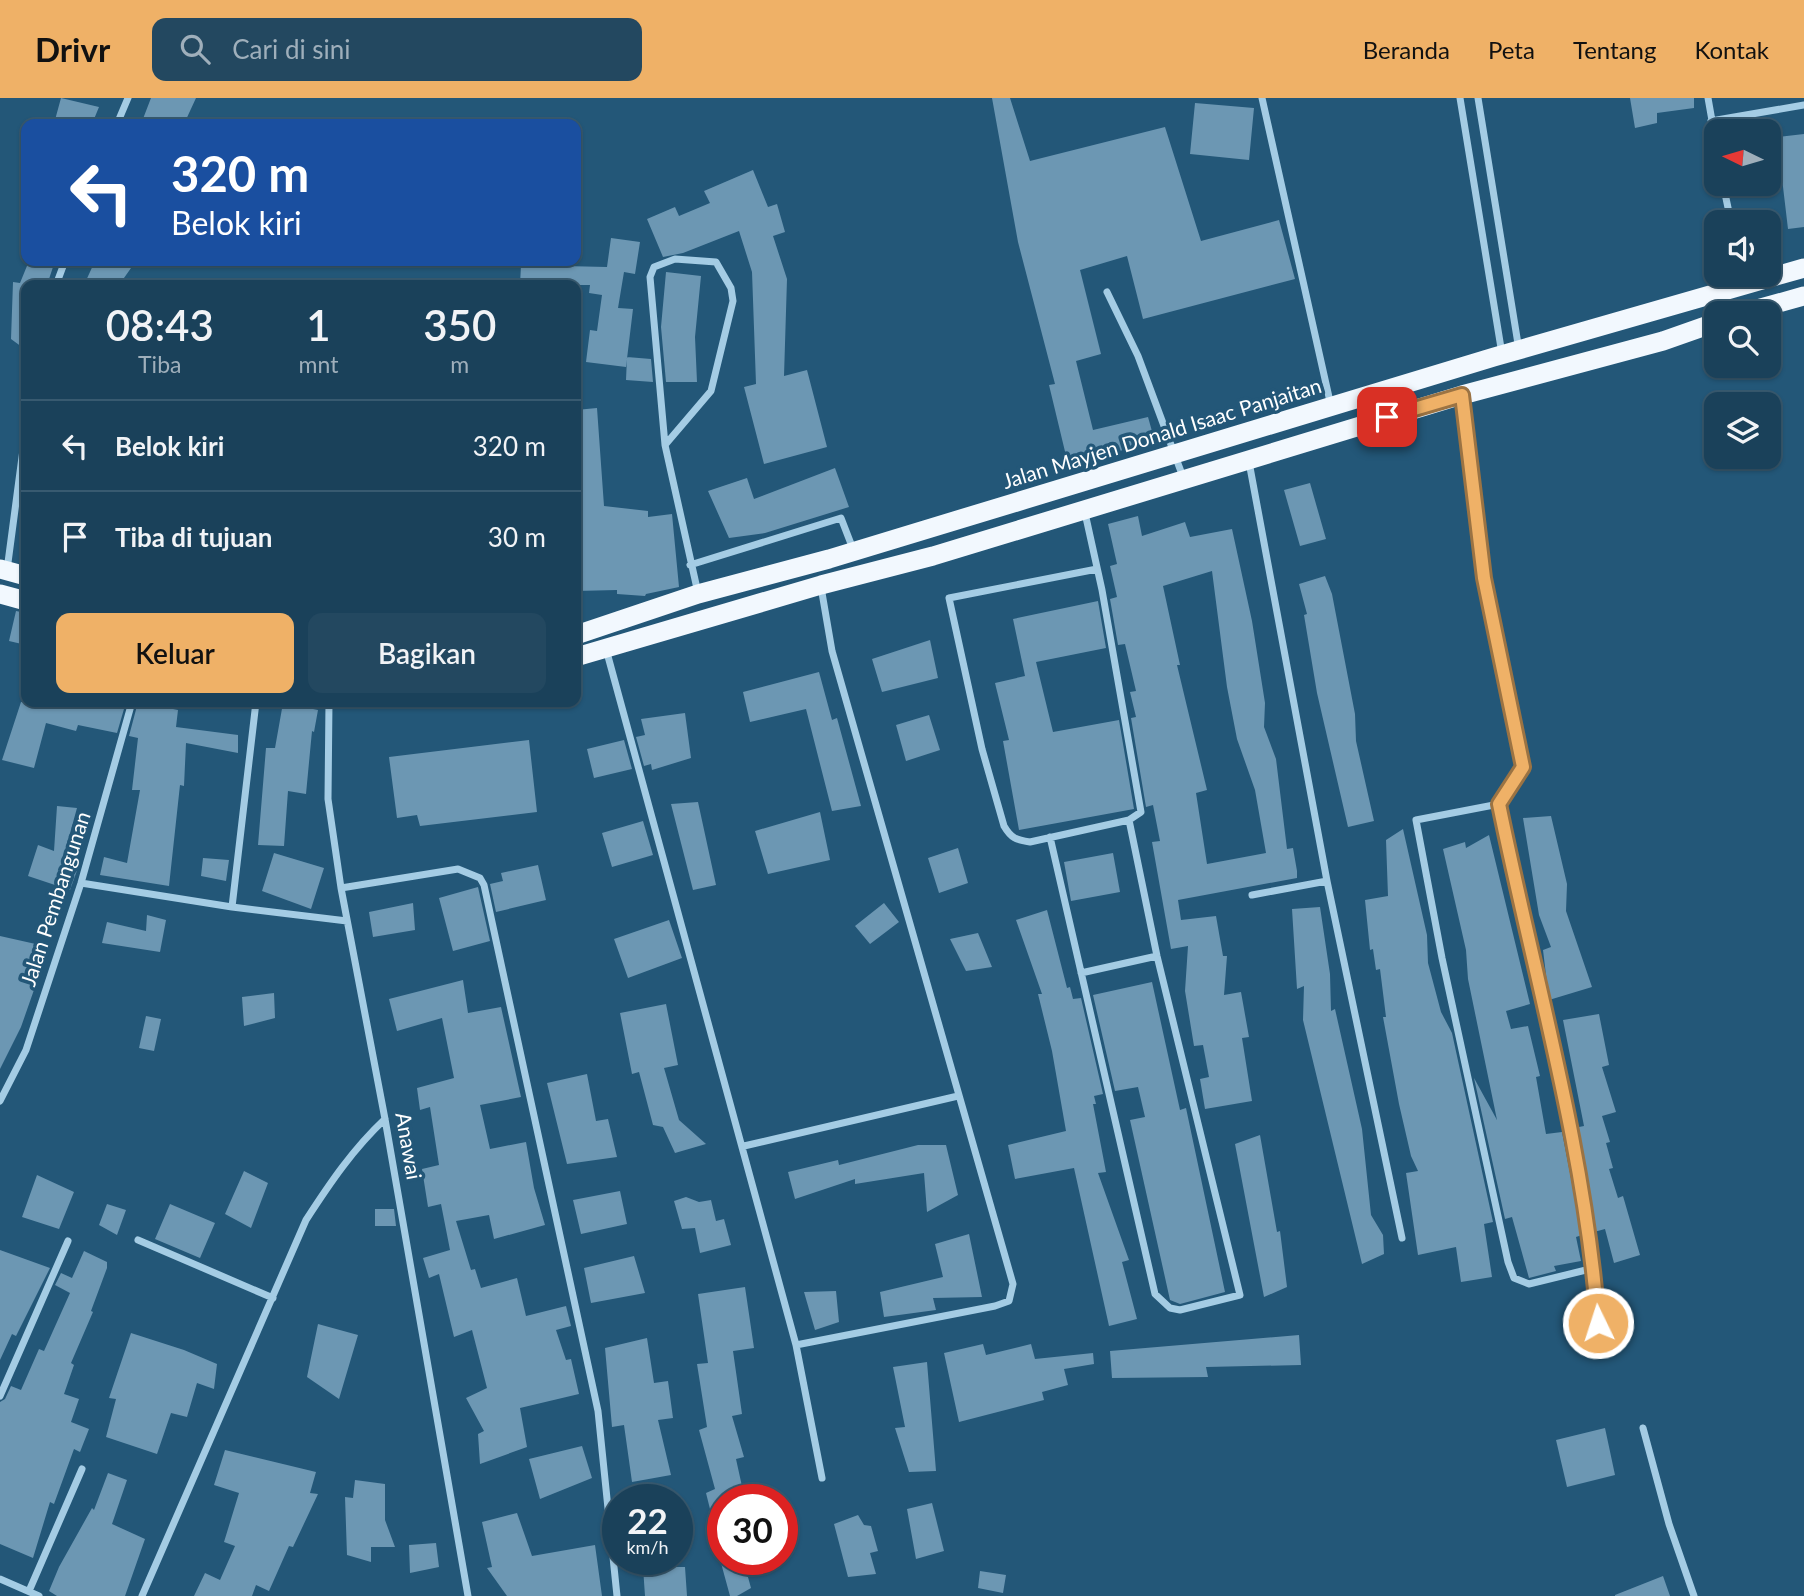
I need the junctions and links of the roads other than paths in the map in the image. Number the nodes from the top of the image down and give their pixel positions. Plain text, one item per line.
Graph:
1 (128, 98) edge
2 (1262, 98) edge
3 (1460, 98) edge
4 (1478, 98) edge
5 (1708, 98) edge
6 (1804, 105) edge
7 (119, 119) edge
8 (1712, 119) edge
9 (1724, 119) edge
10 (1804, 268) edge
11 (1781, 272) edge
12 (1722, 287) edge
13 (1107, 292) dead end
14 (1804, 296) edge
15 (1781, 302) edge
16 (1655, 311) junction
17 (1704, 327) edge
18 (1664, 341) junction
19 (1510, 352) junction
20 (1462, 395) junction
21 (1331, 407) junction
22 (665, 445) junction
23 (1176, 452) junction
24 (21, 458) edge
25 (1249, 458) junction
26 (1184, 478) junction
27 (1084, 509) junction
28 (854, 552) junction
29 (690, 565) junction
30 (1097, 569) junction
31 (3, 570) edge
32 (21, 575) edge
33 (821, 585) junction
34 (0, 594) edge
35 (698, 594) junction
36 (21, 600) edge
37 (581, 633) edge
38 (606, 647) junction
39 (581, 655) edge
40 (131, 707) edge
41 (255, 707) edge
42 (329, 707) edge
43 (1499, 804) junction
44 (1129, 820) junction
45 (1049, 837) junction
46 (1326, 881) junction
47 (81, 883) junction
48 (341, 888) junction
49 (1252, 895) dead end
50 (232, 907) junction
51 (347, 921) junction
52 (1157, 956) junction
53 (1081, 973) junction
54 (958, 1096) junction
55 (0, 1101) edge
56 (385, 1119) junction
57 (744, 1146) junction
58 (1402, 1238) dead end
59 (138, 1240) dead end
60 (68, 1241) dead end
61 (1594, 1268) junction
62 (273, 1298) junction
63 (1598, 1323) dead end
64 (796, 1345) junction
65 (0, 1396) edge
66 (1643, 1429) dead end
67 (82, 1469) dead end
68 (822, 1478) dead end
69 (0, 1579) edge
70 (29, 1591) junction
71 (39, 1596) edge
72 (142, 1596) edge
73 (468, 1596) edge
74 (617, 1596) edge
75 (1694, 1596) edge

1 - 7 street
2 - 21 street
3 - 19 street
4 - 19 street
5 - 8 street
6 - 9 street
10 - 11 highway, Jalan Mayjen Donald Isaac Panjaitan
12 - 16 highway, Jalan Mayjen Donald Isaac Panjaitan
13 - 23 street
14 - 15 highway
16 - 18 highway
16 - 19 highway, Jalan Mayjen Donald Isaac Panjaitan
17 - 18 highway
18 - 20 highway
19 - 21 highway, Jalan Mayjen Donald Isaac Panjaitan
20 - 25 highway
20 - 43 street
21 - 23 highway, Jalan Mayjen Donald Isaac Panjaitan
22 - 22 street
22 - 29 street
23 - 26 street
23 - 28 highway, Jalan Mayjen Donald Isaac Panjaitan
24 - 31 street
25 - 26 highway
25 - 46 street
26 - 27 highway
27 - 30 street
27 - 33 highway
28 - 29 street
28 - 35 highway, Jalan Mayjen Donald Isaac Panjaitan
29 - 35 street
30 - 44 street
30 - 45 street
31 - 32 highway
33 - 38 highway
33 - 54 street
34 - 36 highway
35 - 37 highway, Jalan Mayjen Donald Isaac Panjaitan
38 - 39 highway
38 - 57 street
40 - 47 street, Jalan Pembangunan
41 - 50 street
42 - 48 street, Anawai
43 - 61 street
43 - 61 street
44 - 45 street
44 - 52 street
45 - 53 street
46 - 49 street
46 - 58 street
47 - 50 street
47 - 55 street, Jalan Pembangunan
48 - 51 street, Anawai
48 - 74 street
50 - 51 street
51 - 56 street, Anawai
52 - 53 street
52 - 53 street
54 - 57 street
54 - 64 street
56 - 62 street
56 - 73 street, Anawai
57 - 64 street
59 - 62 street
60 - 65 street
61 - 63 street
62 - 72 street
64 - 68 street
66 - 75 street
67 - 70 street
69 - 70 street
70 - 71 street

